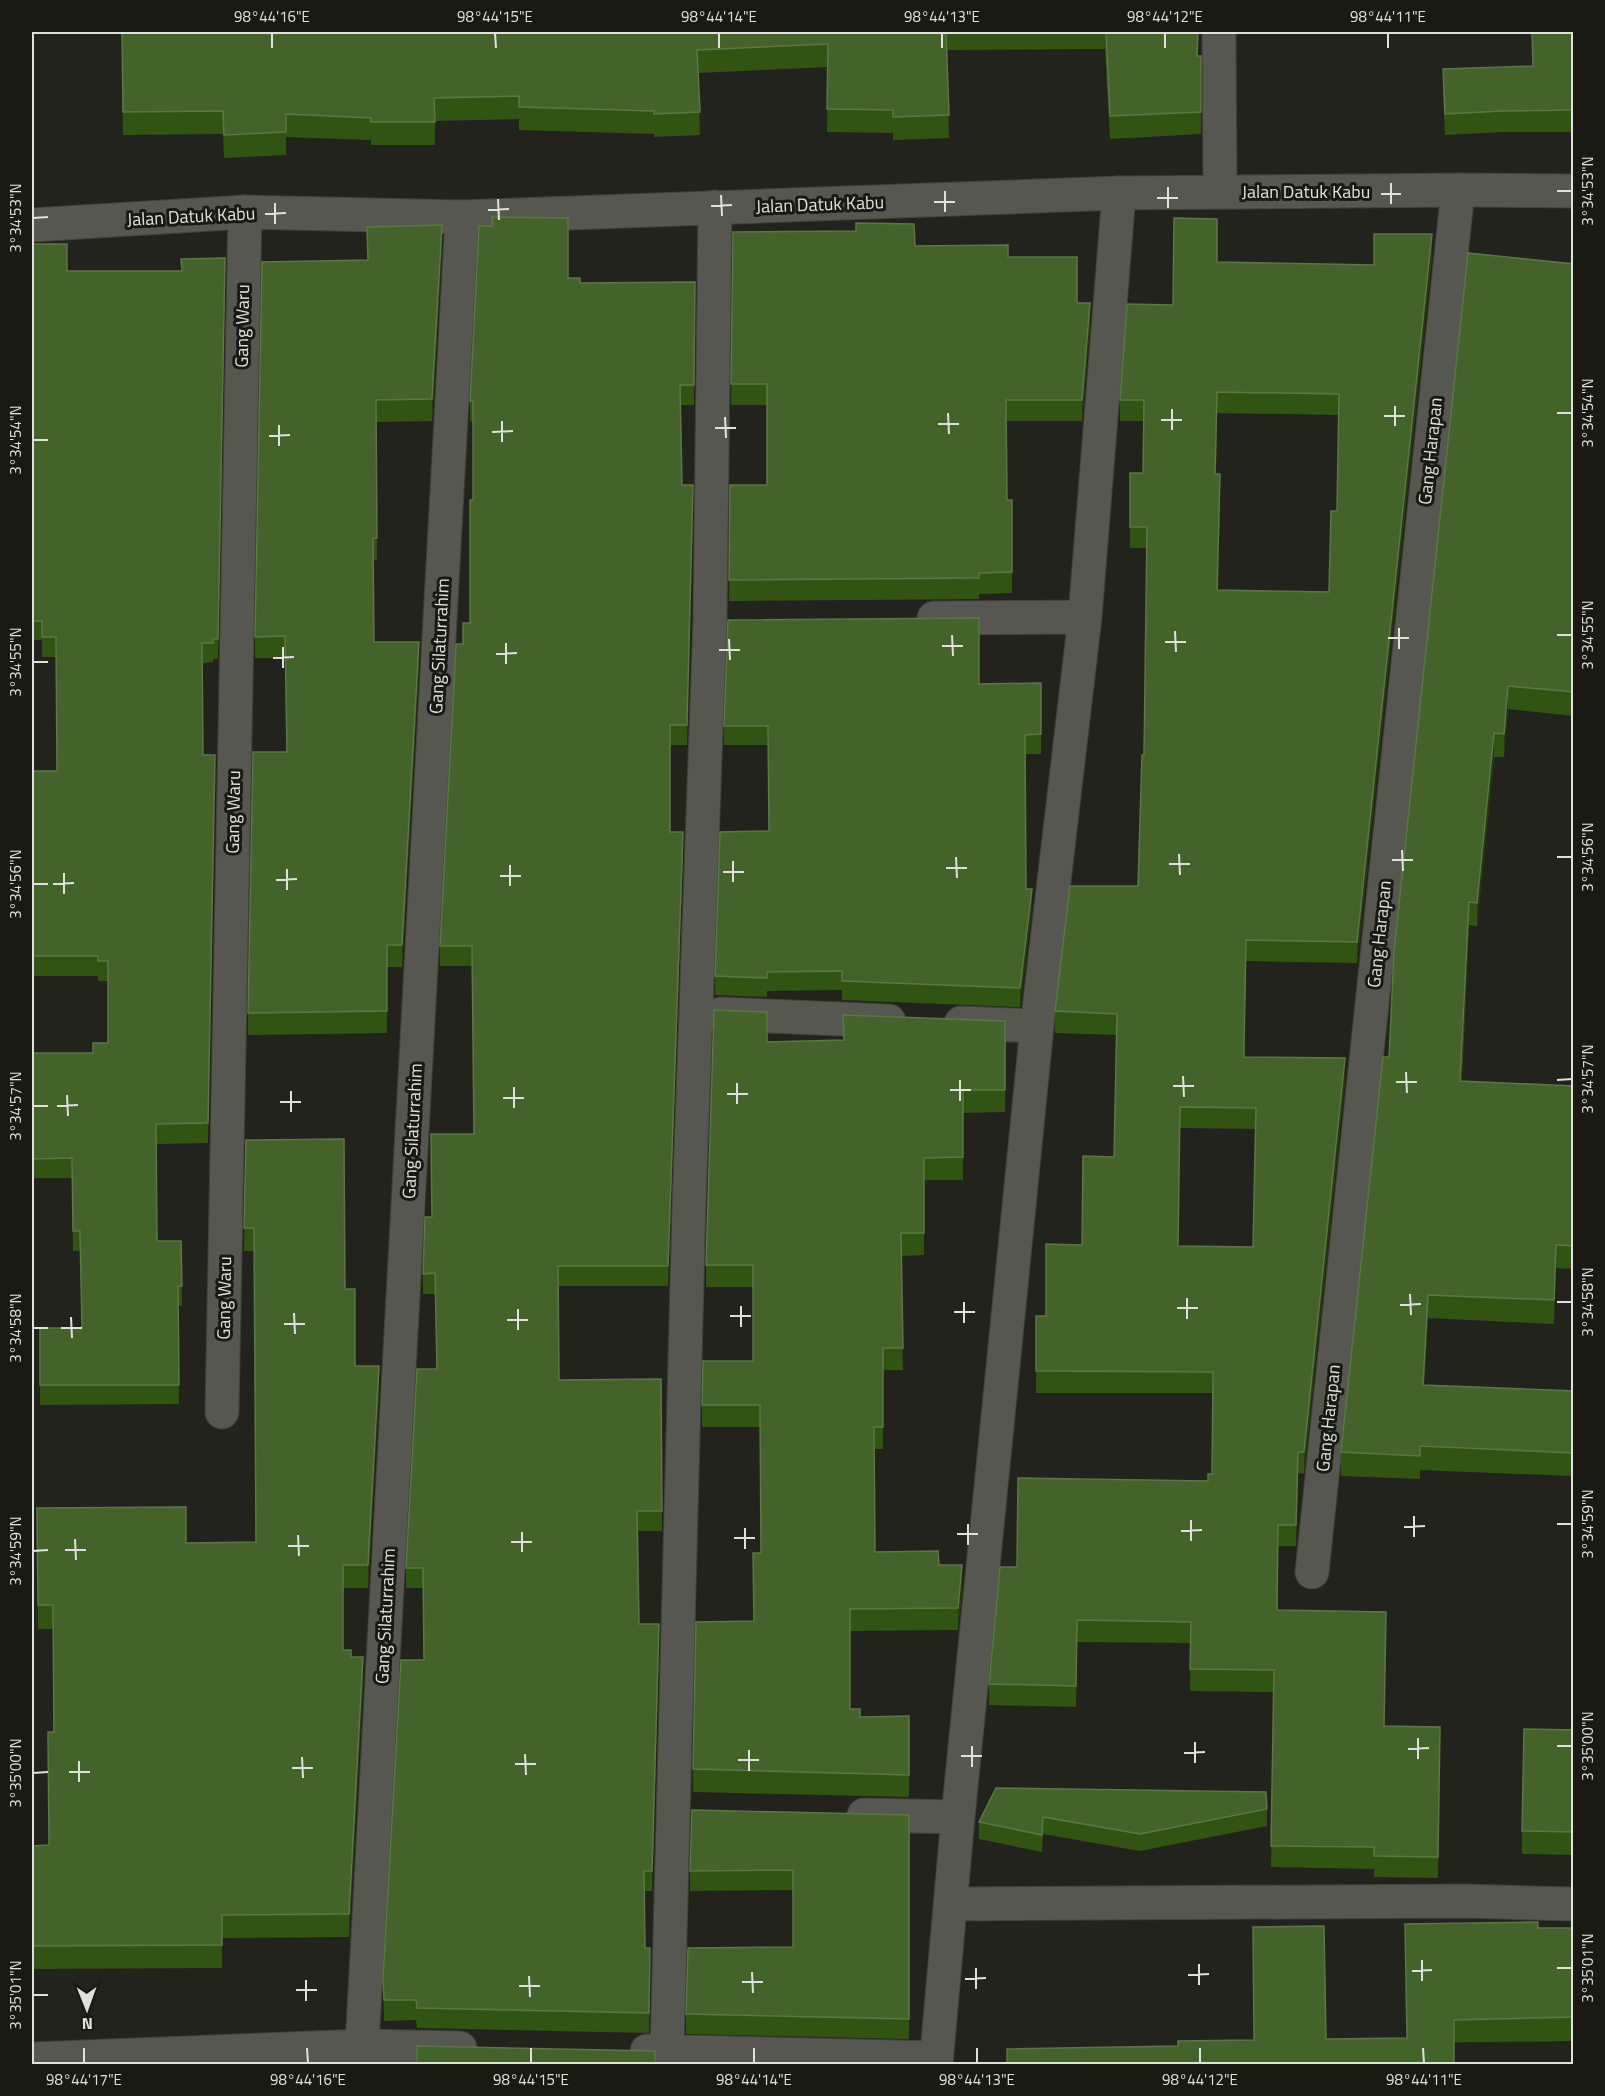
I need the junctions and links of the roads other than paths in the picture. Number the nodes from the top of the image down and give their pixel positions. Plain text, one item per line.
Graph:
1 (1219, 32) edge
2 (1458, 190) junction
3 (1220, 191) junction
4 (1574, 191) edge
5 (1119, 193) junction
6 (715, 207) junction
7 (244, 212) junction
8 (462, 217) junction
9 (32, 225) edge
10 (1085, 617) junction
11 (909, 618) edge
12 (710, 620) junction
13 (745, 620) edge
14 (696, 1013) junction
15 (1037, 1026) junction
16 (222, 1412) dead end
17 (1312, 1572) dead end
18 (839, 1814) edge
19 (958, 1817) junction
20 (951, 1904) junction
21 (1574, 1904) edge
22 (362, 2046) junction
23 (491, 2048) edge
24 (620, 2051) edge
25 (667, 2052) junction
26 (32, 2060) edge
27 (936, 2061) edge

1 - 3 street
2 - 3 street, Jalan Datuk Kabu
2 - 4 street, Jalan Datuk Kabu
2 - 17 street, Gang Harapan
3 - 5 street, Jalan Datuk Kabu
5 - 6 street, Jalan Datuk Kabu
5 - 10 street
6 - 8 street, Jalan Datuk Kabu
6 - 12 street
7 - 8 street, Jalan Datuk Kabu
7 - 9 street, Jalan Datuk Kabu
7 - 16 street, Gang Waru
8 - 22 street, Gang Silaturrahim
10 - 11 street
10 - 15 street
12 - 13 street
12 - 14 street
14 - 15 street
14 - 25 street
15 - 19 street
18 - 19 street
19 - 20 street
20 - 21 street
20 - 27 street
22 - 23 street
22 - 26 street
24 - 25 street
25 - 27 street

